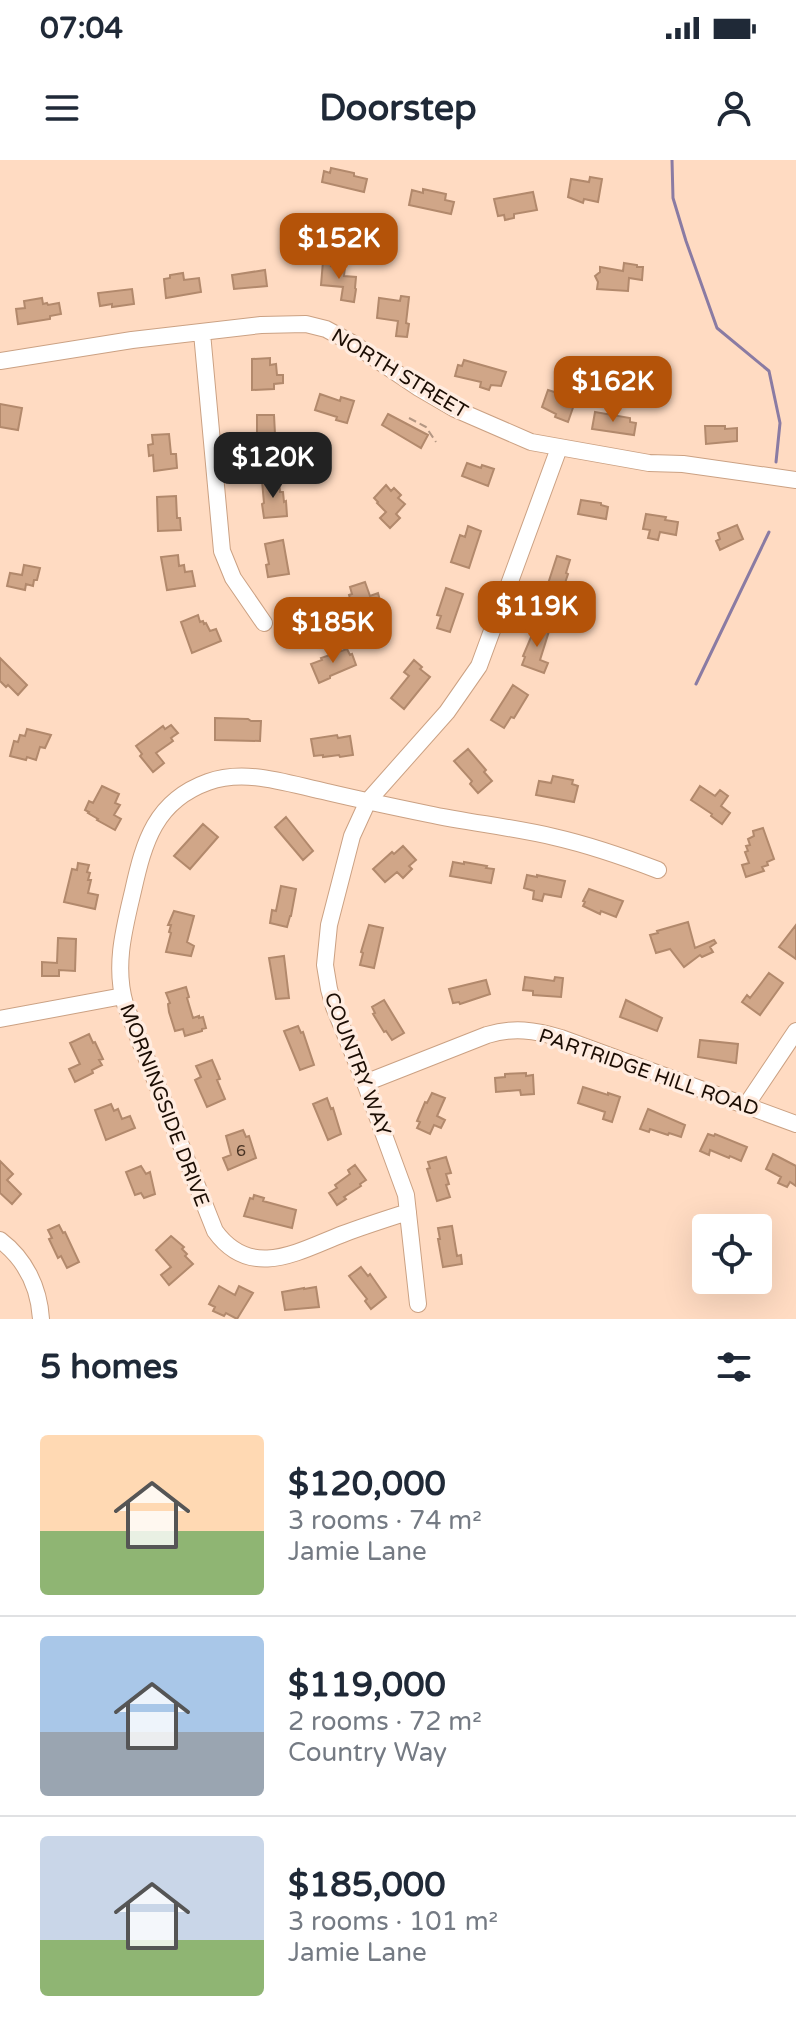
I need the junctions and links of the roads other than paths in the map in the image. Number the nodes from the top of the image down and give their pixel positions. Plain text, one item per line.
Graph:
1 (202, 333) junction
2 (0, 361) edge
3 (559, 448) junction
4 (796, 480) edge
5 (264, 623) dead end
6 (368, 801) junction
7 (658, 870) dead end
8 (123, 996) junction
9 (0, 1019) edge
10 (796, 1031) edge
11 (365, 1083) junction
12 (747, 1104) junction
13 (796, 1124) edge
14 (408, 1212) junction
15 (0, 1240) edge
16 (418, 1304) dead end
17 (41, 1319) edge

1 - 2 street, NORTH STREET
1 - 3 street, NORTH STREET
1 - 5 street
3 - 4 street, NORTH STREET
3 - 6 street, COUNTRY WAY
6 - 7 street, MORNINGSIDE DRIVE
6 - 8 street, MORNINGSIDE DRIVE
6 - 11 street, COUNTRY WAY
8 - 9 street
8 - 14 street, MORNINGSIDE DRIVE
10 - 12 street
11 - 12 street, PARTRIDGE HILL ROAD
11 - 14 street, COUNTRY WAY
12 - 13 street, PARTRIDGE HILL ROAD
14 - 16 street, COUNTRY WAY
15 - 17 street

